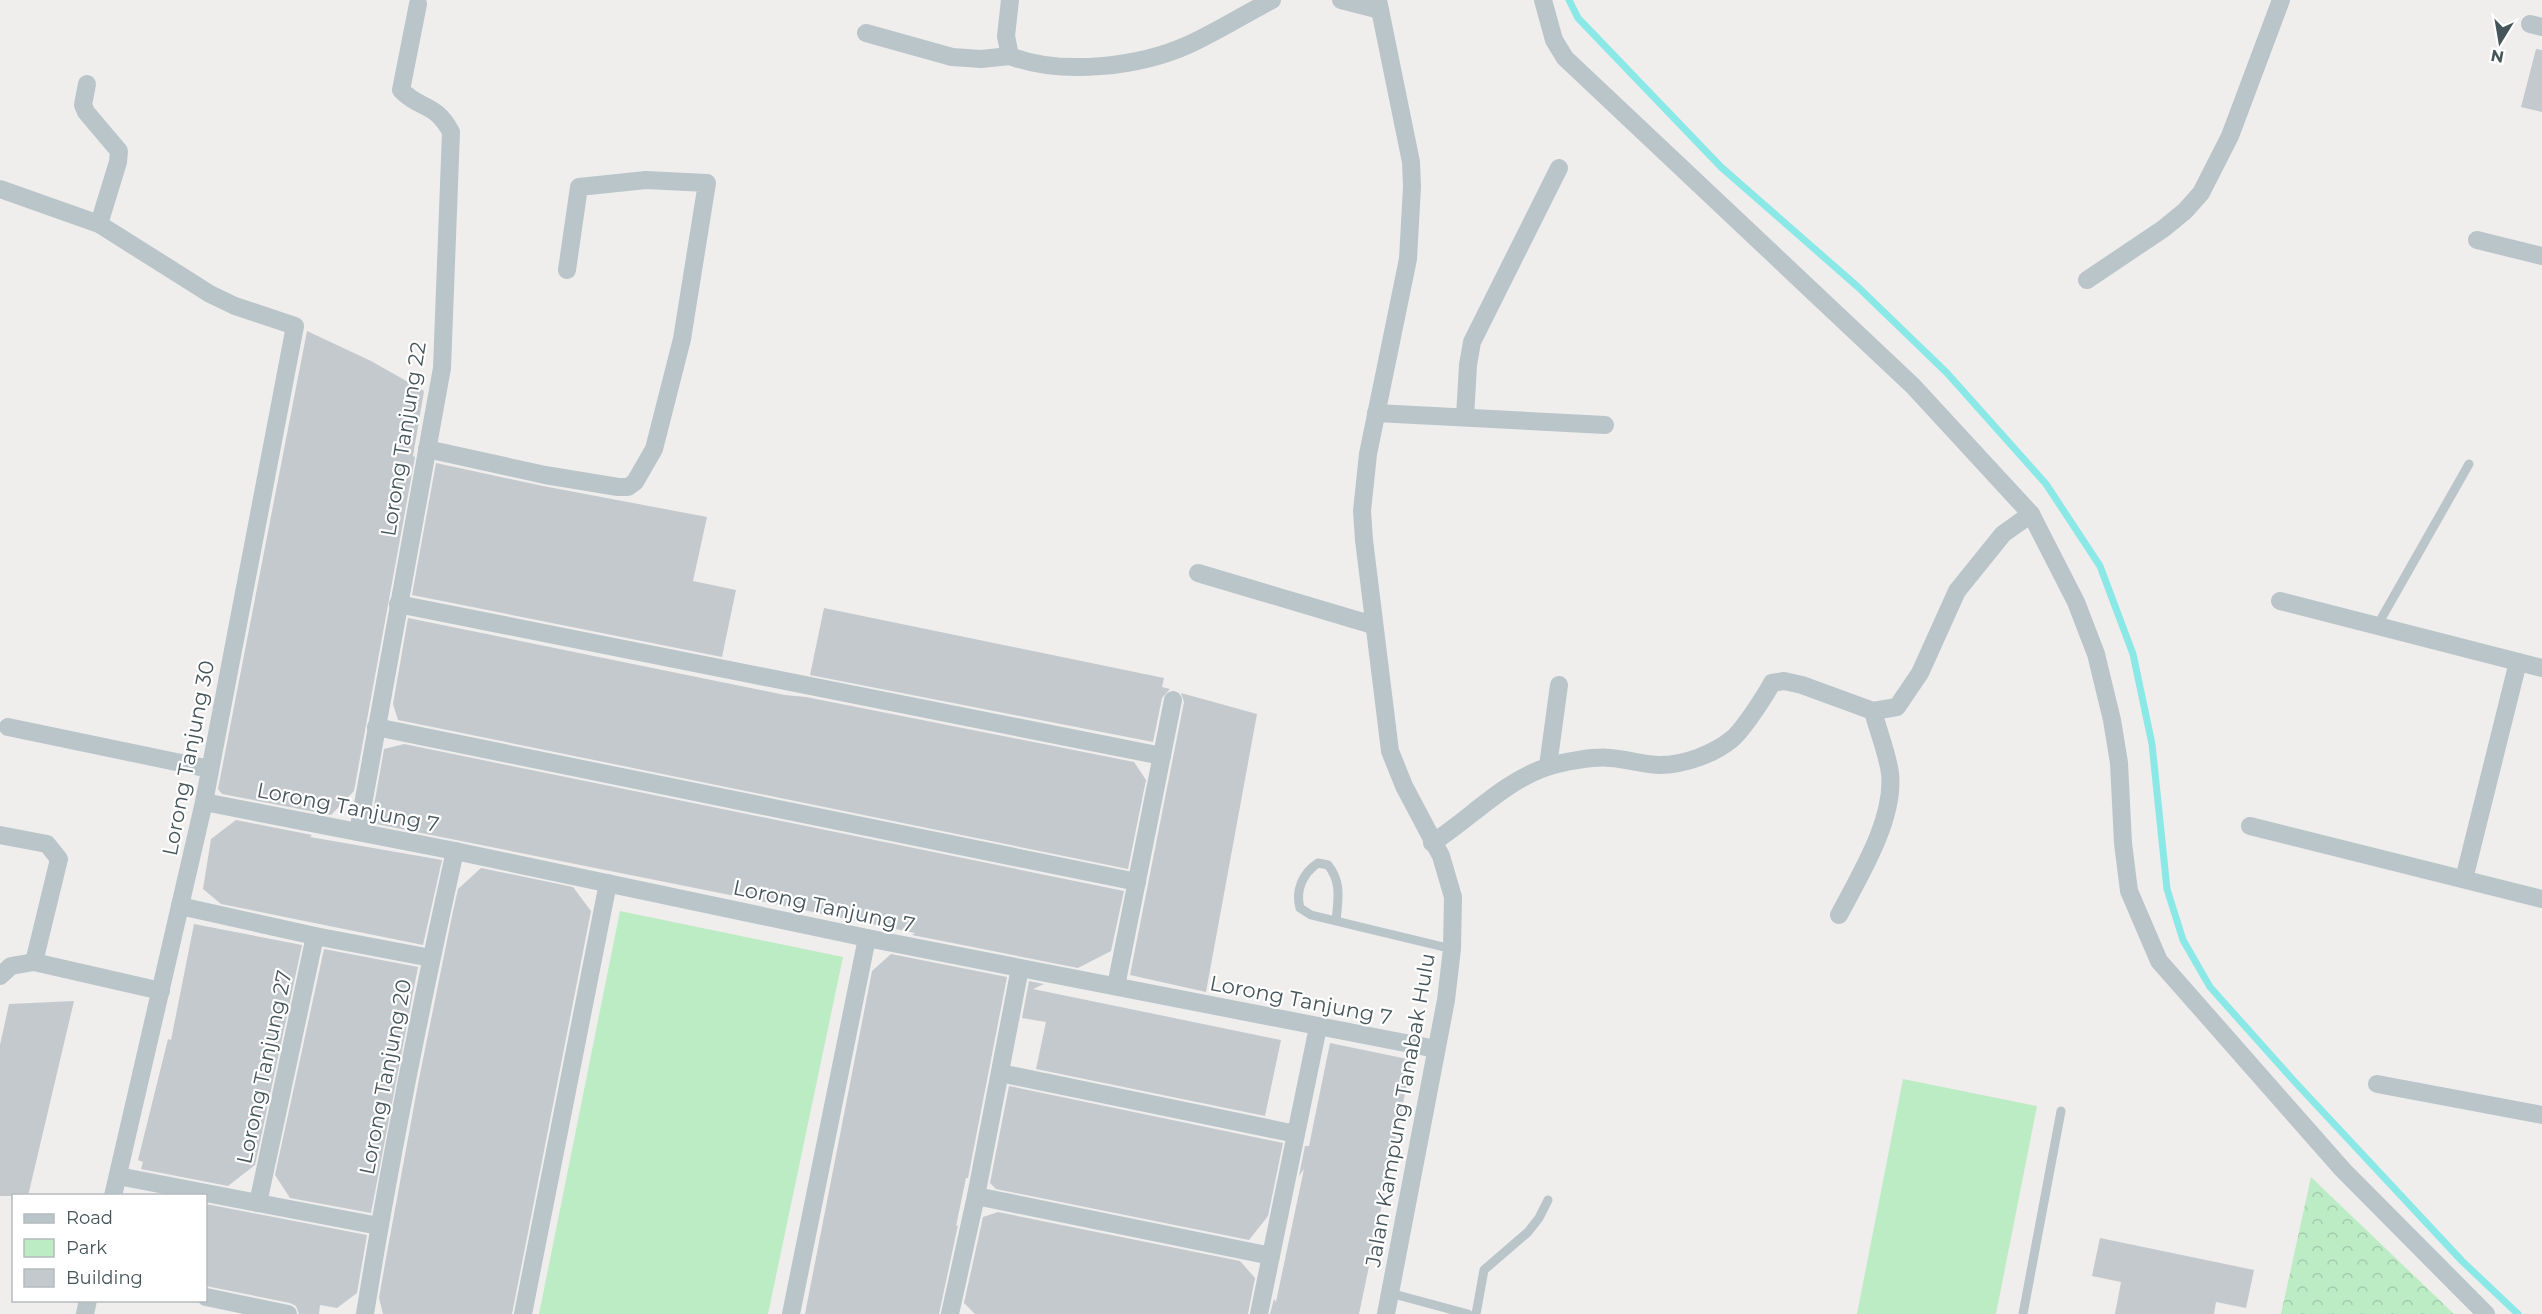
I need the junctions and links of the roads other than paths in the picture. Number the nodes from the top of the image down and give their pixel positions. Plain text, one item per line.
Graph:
1 (1010, 0) edge
2 (1272, 0) edge
3 (1341, 0) edge
4 (1543, 0) edge
5 (2281, 0) edge
6 (418, 4) dead end
7 (1379, 5) edge
8 (866, 33) dead end
9 (1010, 56) junction
10 (87, 84) dead end
11 (1559, 168) dead end
12 (0, 189) edge
13 (99, 224) junction
14 (2477, 240) dead end
15 (2542, 256) edge
16 (567, 270) dead end
17 (2087, 280) dead end
18 (1376, 413) junction
19 (1465, 417) junction
20 (1605, 425) dead end
21 (427, 449) junction
22 (2469, 464) dead end
23 (2031, 514) junction
24 (1198, 573) dead end
25 (2280, 602) dead end
26 (398, 604) junction
27 (1373, 625) junction
28 (2377, 626) junction
29 (2518, 662) junction
30 (2542, 668) edge
31 (1559, 685) dead end
32 (1173, 700) dead end
33 (1873, 711) junction
34 (8, 727) dead end
35 (376, 728) junction
36 (1162, 756) junction
37 (1548, 766) junction
38 (210, 769) junction
39 (204, 802) junction
40 (2250, 826) dead end
41 (358, 832) junction
42 (0, 835) edge
43 (1432, 843) junction
44 (455, 851) junction
45 (2464, 879) junction
46 (1137, 882) junction
47 (608, 883) junction
48 (2542, 899) edge
49 (180, 906) junction
50 (1839, 915) dead end
51 (1336, 921) junction
52 (315, 936) junction
53 (867, 938) junction
54 (1452, 949) junction
55 (431, 958) junction
56 (34, 962) junction
57 (1020, 968) junction
58 (0, 976) edge
59 (1116, 986) junction
60 (161, 991) junction
61 (1318, 1027) junction
62 (1436, 1049) junction
63 (1000, 1073) junction
64 (2377, 1084) dead end
65 (2061, 1111) dead end
66 (2542, 1115) edge
67 (1296, 1134) junction
68 (118, 1176) junction
69 (114, 1194) edge
70 (976, 1196) junction
71 (1548, 1200) dead end
72 (258, 1203) junction
73 (379, 1226) junction
74 (1271, 1256) junction
75 (1390, 1293) junction
76 (210, 1303) edge
77 (288, 1314) edge
78 (365, 1314) edge
79 (524, 1314) edge
80 (790, 1314) edge
81 (950, 1314) edge
82 (1259, 1314) edge
83 (1386, 1314) edge
84 (1468, 1314) edge
85 (1476, 1314) edge
86 (2023, 1314) edge
87 (2486, 1314) edge

1 - 9 street
2 - 9 street
3 - 7 street
4 - 23 street
5 - 17 street
6 - 21 street, Lorong Tanjung 22
7 - 18 street, Jalan Kampung Tanabak Hulu
8 - 9 street
10 - 13 street
11 - 19 street
12 - 13 street
13 - 38 street, Lorong Tanjung 30
14 - 15 street
16 - 21 street
18 - 19 street
18 - 27 street, Jalan Kampung Tanabak Hulu
19 - 20 street
21 - 26 street, Lorong Tanjung 22
22 - 28 lane
23 - 33 street
23 - 87 street
24 - 27 street
25 - 28 street
26 - 35 street, Lorong Tanjung 22
26 - 36 street
27 - 43 street, Jalan Kampung Tanabak Hulu
28 - 29 street
29 - 30 street
29 - 45 street
31 - 37 street
32 - 36 street
33 - 37 street
33 - 50 street
34 - 38 street
35 - 41 street, Lorong Tanjung 22
35 - 46 street
36 - 46 street
37 - 43 street
38 - 39 street, Lorong Tanjung 30
39 - 41 street, Lorong Tanjung 7
39 - 49 street, Lorong Tanjung 30
40 - 45 street
41 - 44 street, Lorong Tanjung 7
42 - 56 street
43 - 54 street, Jalan Kampung Tanabak Hulu
44 - 47 street, Lorong Tanjung 7
44 - 55 street, Lorong Tanjung 20
45 - 48 street
46 - 59 street
47 - 53 street, Lorong Tanjung 7
47 - 79 street
49 - 52 street
49 - 60 street, Lorong Tanjung 30
51 - 51 lane
51 - 54 lane
52 - 55 street
52 - 72 street, Lorong Tanjung 27
53 - 57 street, Lorong Tanjung 7
53 - 80 street
54 - 62 street, Jalan Kampung Tanabak Hulu
55 - 73 street, Lorong Tanjung 20
56 - 58 street
56 - 60 street
57 - 59 street, Lorong Tanjung 7
57 - 63 street
59 - 61 street, Lorong Tanjung 7
60 - 68 street, Lorong Tanjung 30
61 - 62 street, Lorong Tanjung 7
61 - 67 street
62 - 75 street, Jalan Kampung Tanabak Hulu
63 - 67 street
63 - 70 street
64 - 66 street
65 - 86 lane
67 - 74 street
68 - 69 street, Lorong Tanjung 30
68 - 72 street
70 - 74 street
70 - 81 street
71 - 85 lane
72 - 73 street
73 - 78 street, Lorong Tanjung 20
74 - 82 street
75 - 83 street, Jalan Kampung Tanabak Hulu
75 - 84 lane
76 - 77 street

